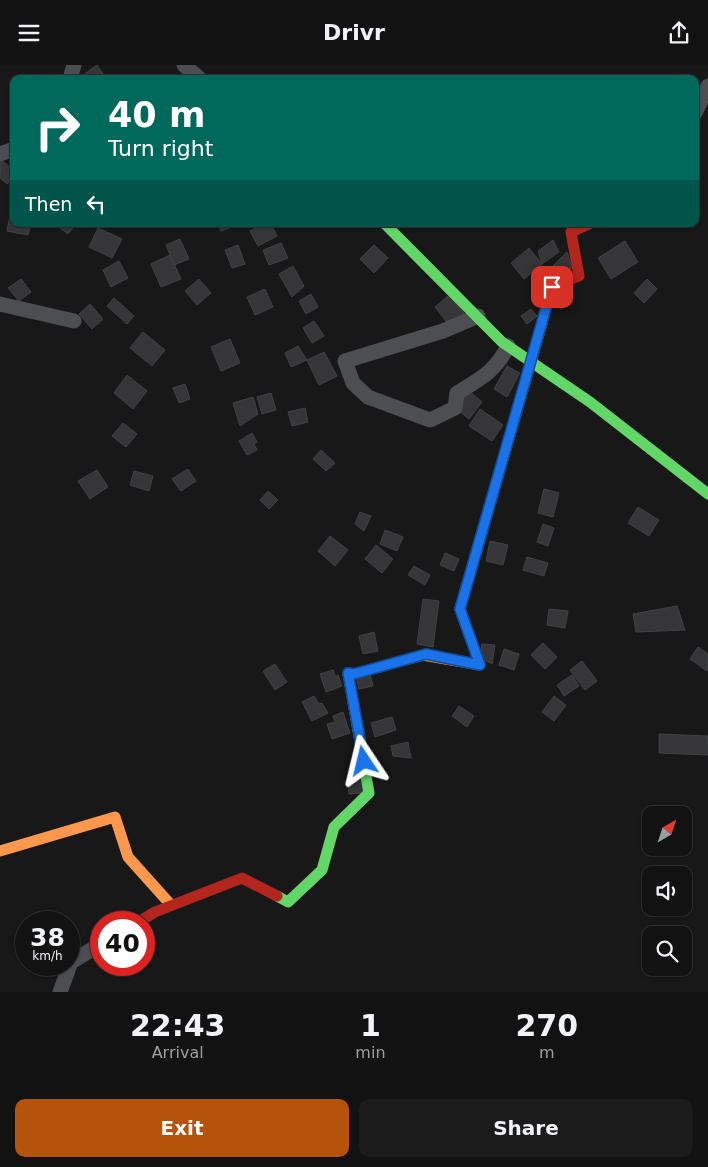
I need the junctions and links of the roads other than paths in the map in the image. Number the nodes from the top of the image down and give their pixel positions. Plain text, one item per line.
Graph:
1 (184, 65) edge
2 (195, 75) edge
3 (708, 86) edge
4 (699, 105) edge
5 (388, 227) edge
6 (582, 227) edge
7 (0, 304) edge
8 (478, 316) junction
9 (74, 321) dead end
10 (508, 347) junction
11 (531, 362) junction
12 (708, 494) edge
13 (0, 851) edge
14 (171, 905) junction
15 (155, 913) edge
16 (90, 951) edge
17 (60, 992) edge

1 - 2 street
3 - 4 street
5 - 8 street
6 - 11 street
7 - 9 street
8 - 10 street
8 - 10 street
10 - 11 street
11 - 12 street
11 - 14 street
13 - 14 street
14 - 15 street
16 - 17 street

